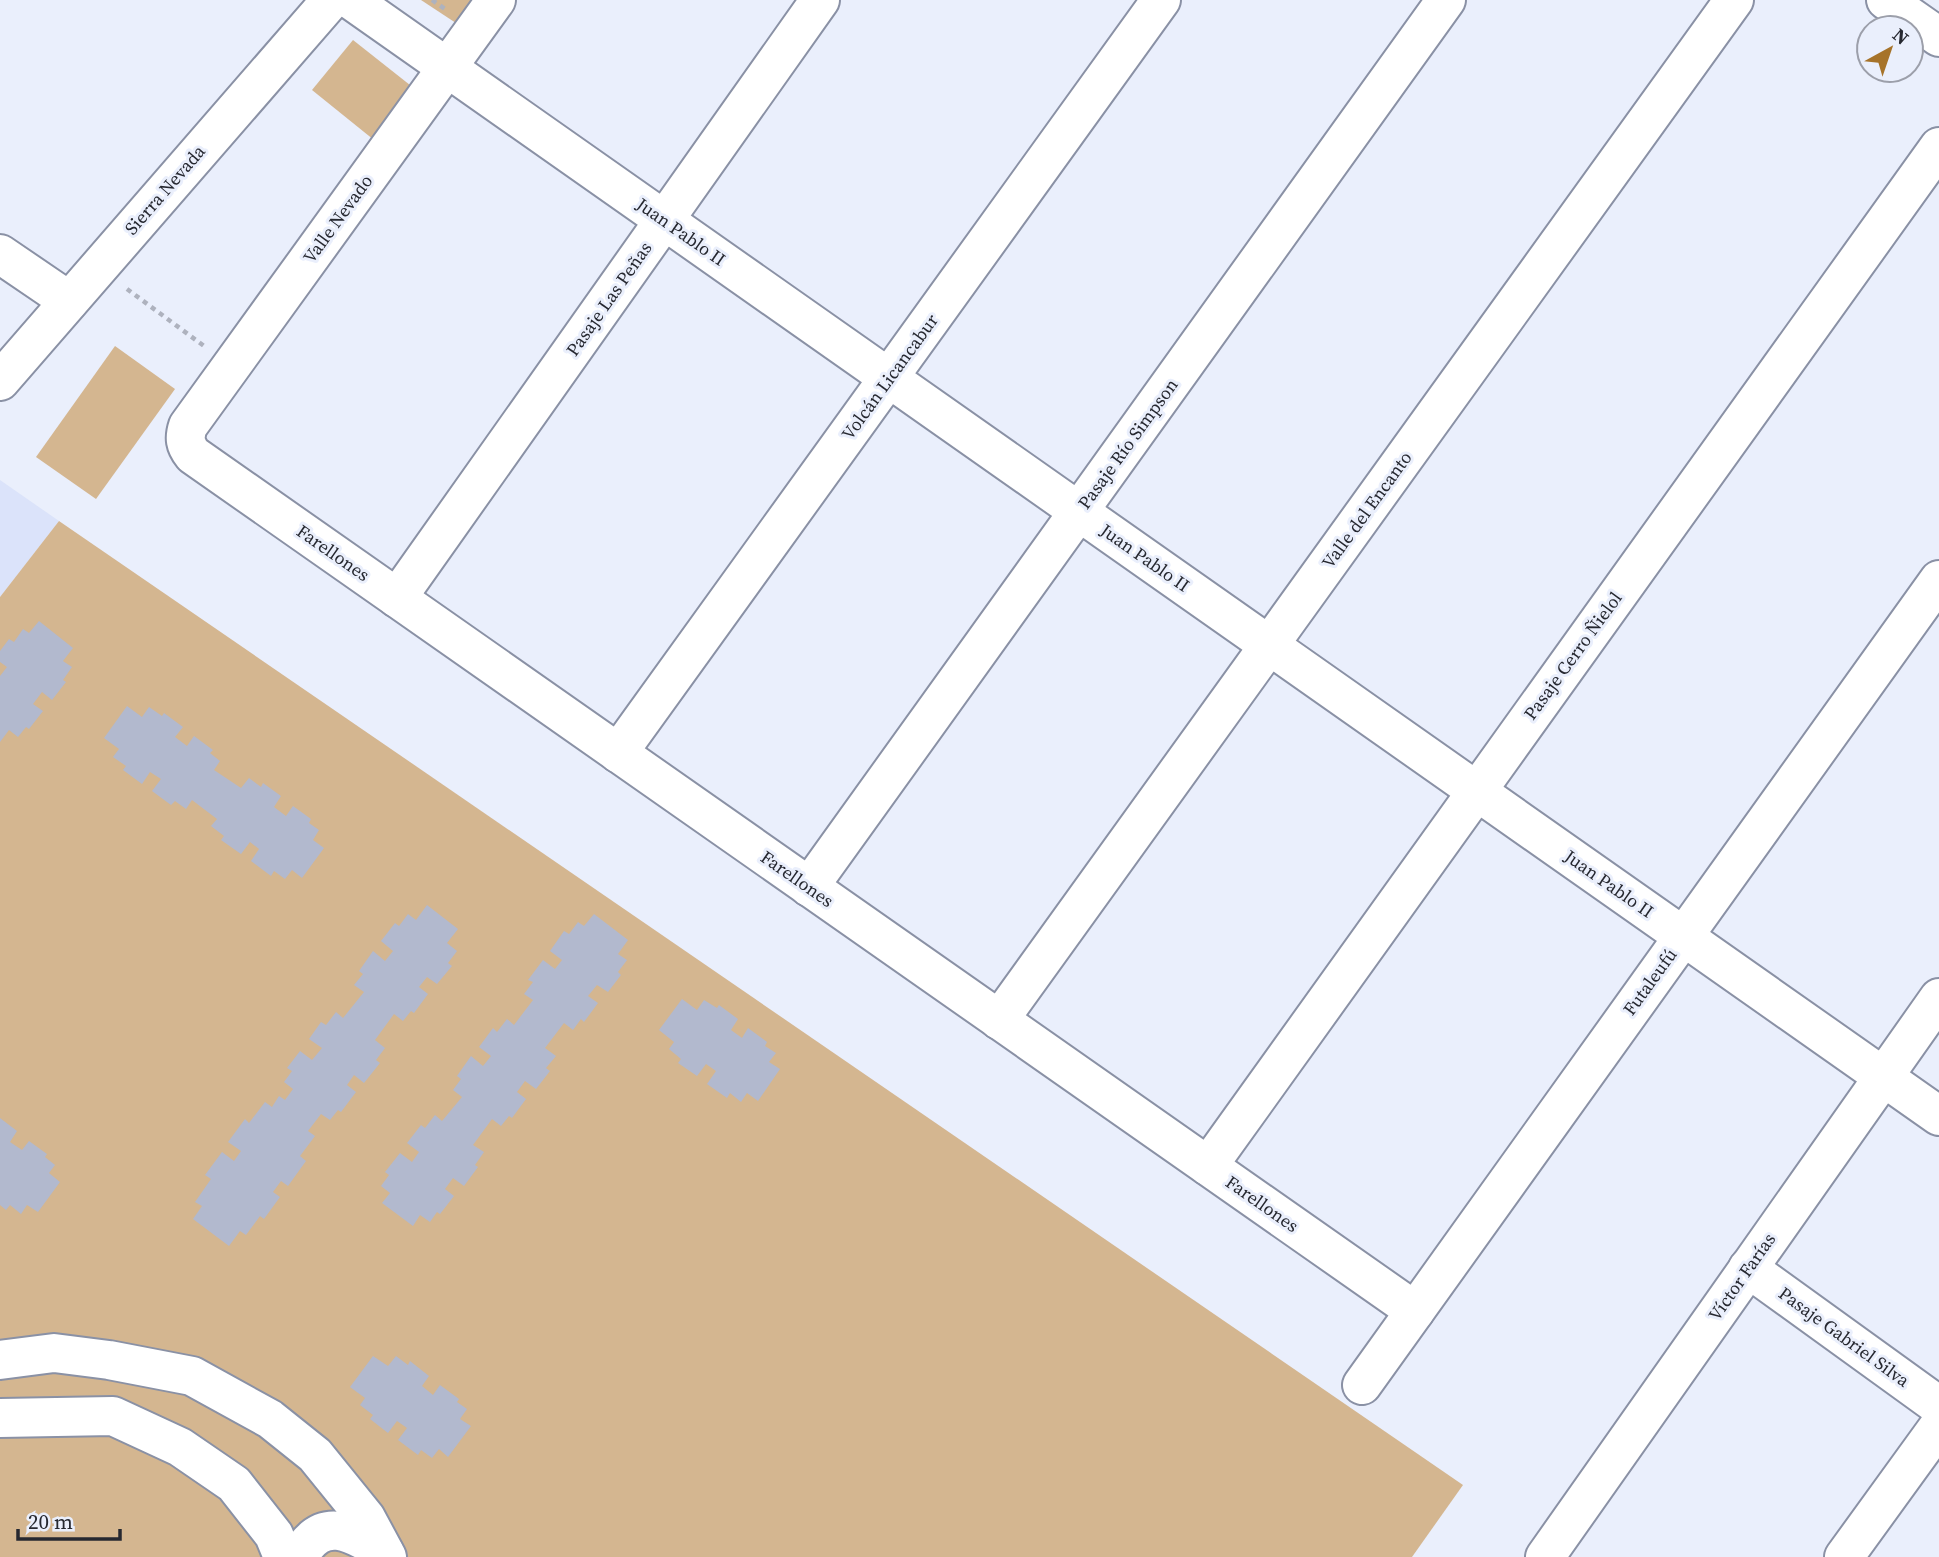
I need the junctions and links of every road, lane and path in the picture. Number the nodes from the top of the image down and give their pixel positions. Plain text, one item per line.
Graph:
1 (331, 0) edge
2 (351, 0) edge
3 (496, 0) edge
4 (820, 0) edge
5 (1161, 0) edge
6 (1446, 0) edge
7 (1734, 0) edge
8 (1885, 0) edge
9 (1939, 37) edge
10 (447, 68) junction
11 (1939, 147) edge
12 (664, 220) junction
13 (0, 254) edge
14 (98, 268) junction
15 (69, 301) junction
16 (232, 366) junction
17 (889, 378) junction
18 (0, 381) edge
19 (185, 441) joint
20 (1079, 512) junction
21 (1939, 580) edge
22 (397, 598) junction
23 (1269, 645) junction
24 (618, 753) junction
25 (1476, 791) junction
26 (809, 887) junction
27 (1684, 936) junction
28 (1939, 998) edge
29 (999, 1020) junction
30 (1882, 1076) junction
31 (1939, 1116) edge
32 (1208, 1166) junction
33 (1748, 1268) junction
34 (1415, 1311) junction
35 (0, 1360) edge
36 (1362, 1385) dead end
37 (1939, 1406) edge
38 (0, 1418) edge
39 (1939, 1426) edge
40 (385, 1554) edge
41 (283, 1557) edge
42 (299, 1557) edge
43 (1545, 1557) edge
44 (1844, 1557) edge

1 - 14 street, Sierra Nevada
2 - 10 street, Juan Pablo II
3 - 10 street, Valle Nevado
4 - 12 street, Pasaje Las Peñas
5 - 17 street, Volcán Licancabur
6 - 20 street, Pasaje Río Simpson
7 - 23 street, Valle del Encanto
8 - 9 street
10 - 12 street, Juan Pablo II
10 - 16 street, Valle Nevado
11 - 25 street, Pasaje Cerro Ñielol
12 - 17 street, Juan Pablo II
12 - 22 street, Pasaje Las Peñas
13 - 15 street
14 - 15 street, Sierra Nevada
14 - 16 path
15 - 18 street, Sierra Nevada
16 - 19 street, Valle Nevado
17 - 20 street, Juan Pablo II
17 - 24 street, Volcán Licancabur
19 - 22 street, Farellones
20 - 23 street, Juan Pablo II
20 - 26 street, Pasaje Río Simpson
21 - 27 street, Futaleufú
22 - 24 street, Farellones
23 - 25 street, Juan Pablo II
23 - 29 street, Valle del Encanto
24 - 26 street, Farellones
25 - 27 street, Juan Pablo II
25 - 32 street, Pasaje Cerro Ñielol
26 - 29 street, Farellones
27 - 30 street, Juan Pablo II
27 - 34 street, Futaleufú
28 - 30 street, Víctor Farías
29 - 32 street, Farellones
30 - 31 street, Juan Pablo II
30 - 33 street, Víctor Farías
32 - 34 street, Farellones
33 - 37 street, Pasaje Gabriel Silva
33 - 43 street, Víctor Farías
34 - 36 street, Futaleufú
35 - 40 street
38 - 41 street
39 - 44 street
40 - 42 street

